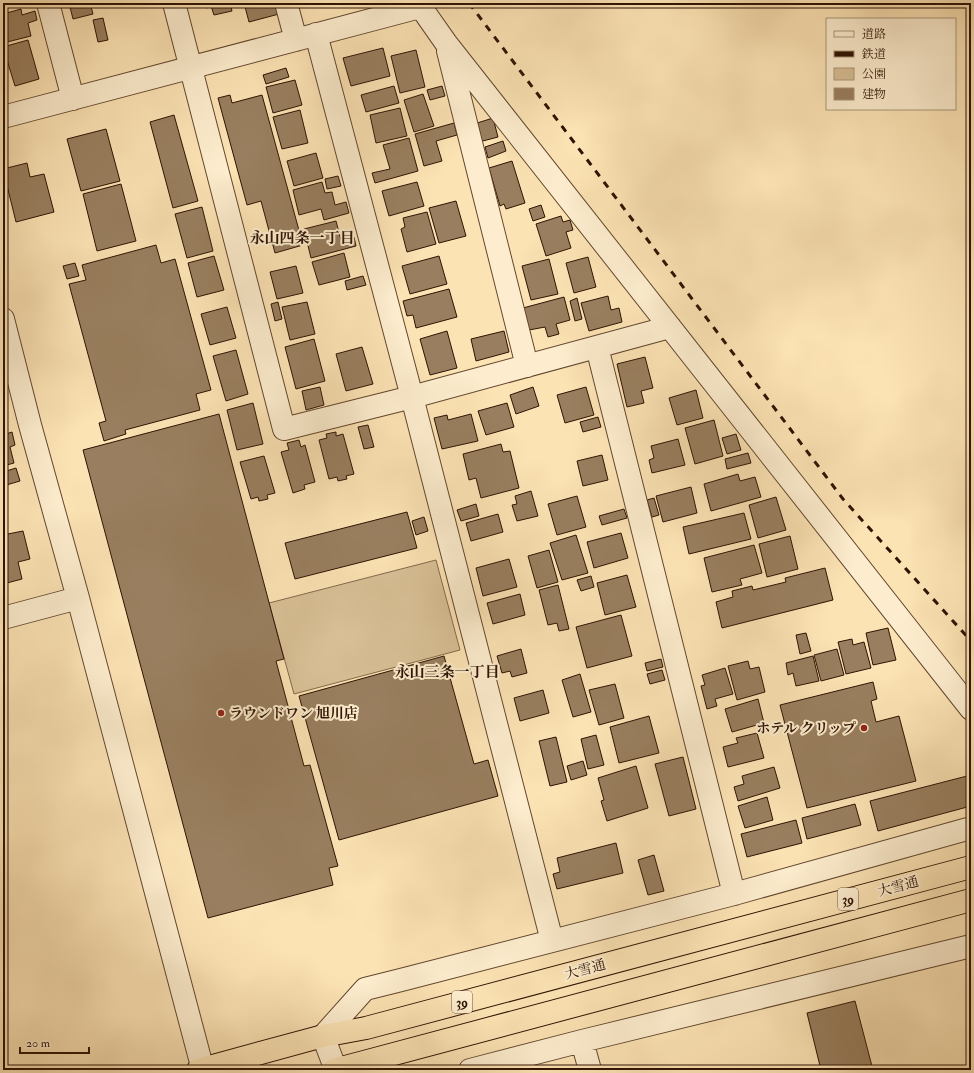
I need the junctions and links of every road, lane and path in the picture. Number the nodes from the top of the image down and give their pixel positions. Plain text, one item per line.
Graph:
1 (48, 3) edge
2 (174, 3) edge
3 (286, 3) edge
4 (419, 5) edge
5 (306, 37) junction
6 (446, 42) junction
7 (191, 68) junction
8 (73, 99) junction
9 (3, 118) edge
10 (3, 319) edge
11 (670, 327) junction
12 (597, 347) junction
13 (527, 366) junction
14 (412, 397) junction
15 (78, 598) junction
16 (3, 618) edge
17 (971, 709) edge
18 (971, 828) edge
19 (971, 867) edge
20 (734, 894) junction
21 (971, 900) edge
22 (552, 941) junction
23 (971, 946) edge
24 (323, 1036) junction
25 (582, 1040) junction
26 (201, 1070) edge
27 (335, 1070) edge
28 (470, 1070) edge
29 (590, 1070) edge

1 - 8 street
2 - 7 street
3 - 5 street
4 - 5 street
4 - 6 street
5 - 7 street
5 - 14 street
6 - 11 street
6 - 13 street
7 - 8 street
7 - 14 street
8 - 9 street
10 - 15 street
11 - 12 street
11 - 17 street
12 - 13 street
12 - 20 street
13 - 14 street
14 - 22 street
15 - 16 street
15 - 26 street
18 - 20 street
19 - 24 highway, 大雪通 / 39
20 - 22 street
21 - 27 highway, 39
22 - 24 street
23 - 25 street
24 - 26 highway, 大雪通 / 39
24 - 27 street
25 - 28 street
25 - 29 street

